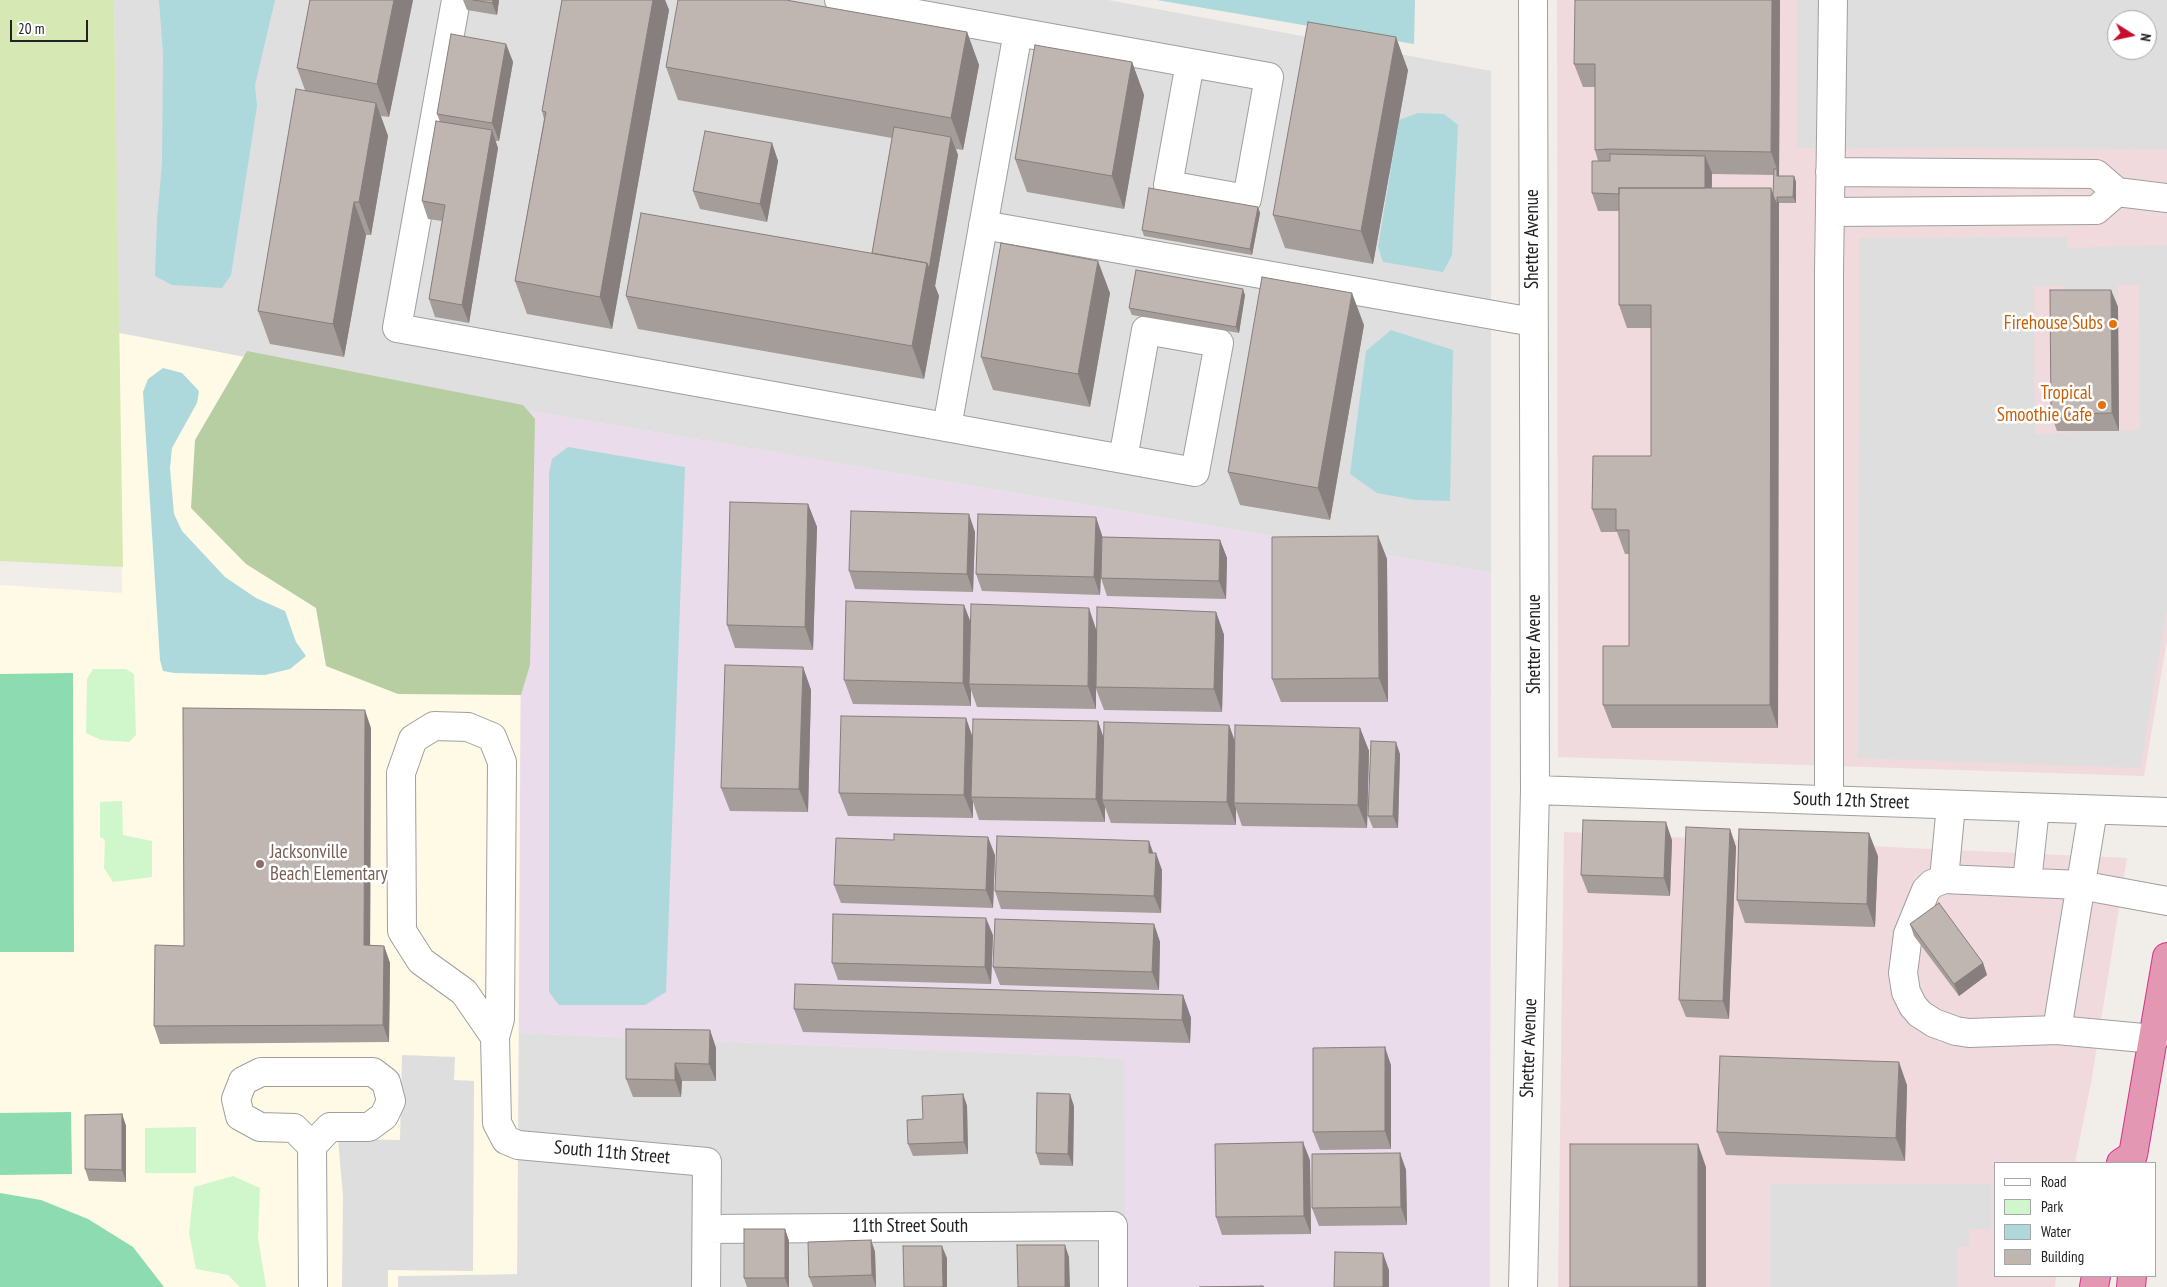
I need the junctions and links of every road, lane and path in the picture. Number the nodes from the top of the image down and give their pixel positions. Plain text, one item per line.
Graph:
1 (456, 0) edge
2 (839, 0) edge
3 (1532, 0) edge
4 (1833, 0) edge
5 (1018, 32) junction
6 (1190, 64) junction
7 (1830, 172) junction
8 (2117, 192) junction
9 (2167, 198) edge
10 (1830, 212) junction
11 (983, 226) junction
12 (1533, 322) junction
13 (947, 427) junction
14 (1123, 459) junction
15 (1535, 790) junction
16 (1829, 800) junction
17 (1951, 805) junction
18 (2035, 808) junction
19 (2092, 810) junction
20 (2167, 812) edge
21 (1944, 879) junction
22 (2027, 882) junction
23 (2080, 885) junction
24 (2167, 901) edge
25 (2167, 957) edge
26 (2057, 1030) junction
27 (495, 1037) junction
28 (2157, 1054) edge
29 (312, 1146) junction
30 (2131, 1161) edge
31 (707, 1229) junction
32 (314, 1287) edge
33 (706, 1287) edge
34 (1114, 1287) edge
35 (1523, 1287) edge

1 - 13 street
2 - 5 street
3 - 12 street, Shetter Avenue
4 - 7 street
5 - 6 street
5 - 11 street
6 - 6 street
7 - 8 street
7 - 10 street
8 - 9 street
8 - 10 street
10 - 16 street
11 - 12 street
11 - 13 street
12 - 15 street, Shetter Avenue
13 - 14 street
14 - 14 street
15 - 16 street, South 12th Street
15 - 35 street, Shetter Avenue
16 - 17 street, South 12th Street
17 - 18 street, South 12th Street
17 - 21 street
18 - 19 street, South 12th Street
18 - 22 street
19 - 20 street, South 12th Street
19 - 23 street
21 - 22 street
21 - 26 street
22 - 23 street
23 - 24 street
23 - 26 street
25 - 28 highway
26 - 28 street
27 - 27 street
27 - 31 street, South 11th Street
28 - 30 highway
29 - 29 street
29 - 32 street
31 - 33 street
31 - 34 street, 11th Street South

